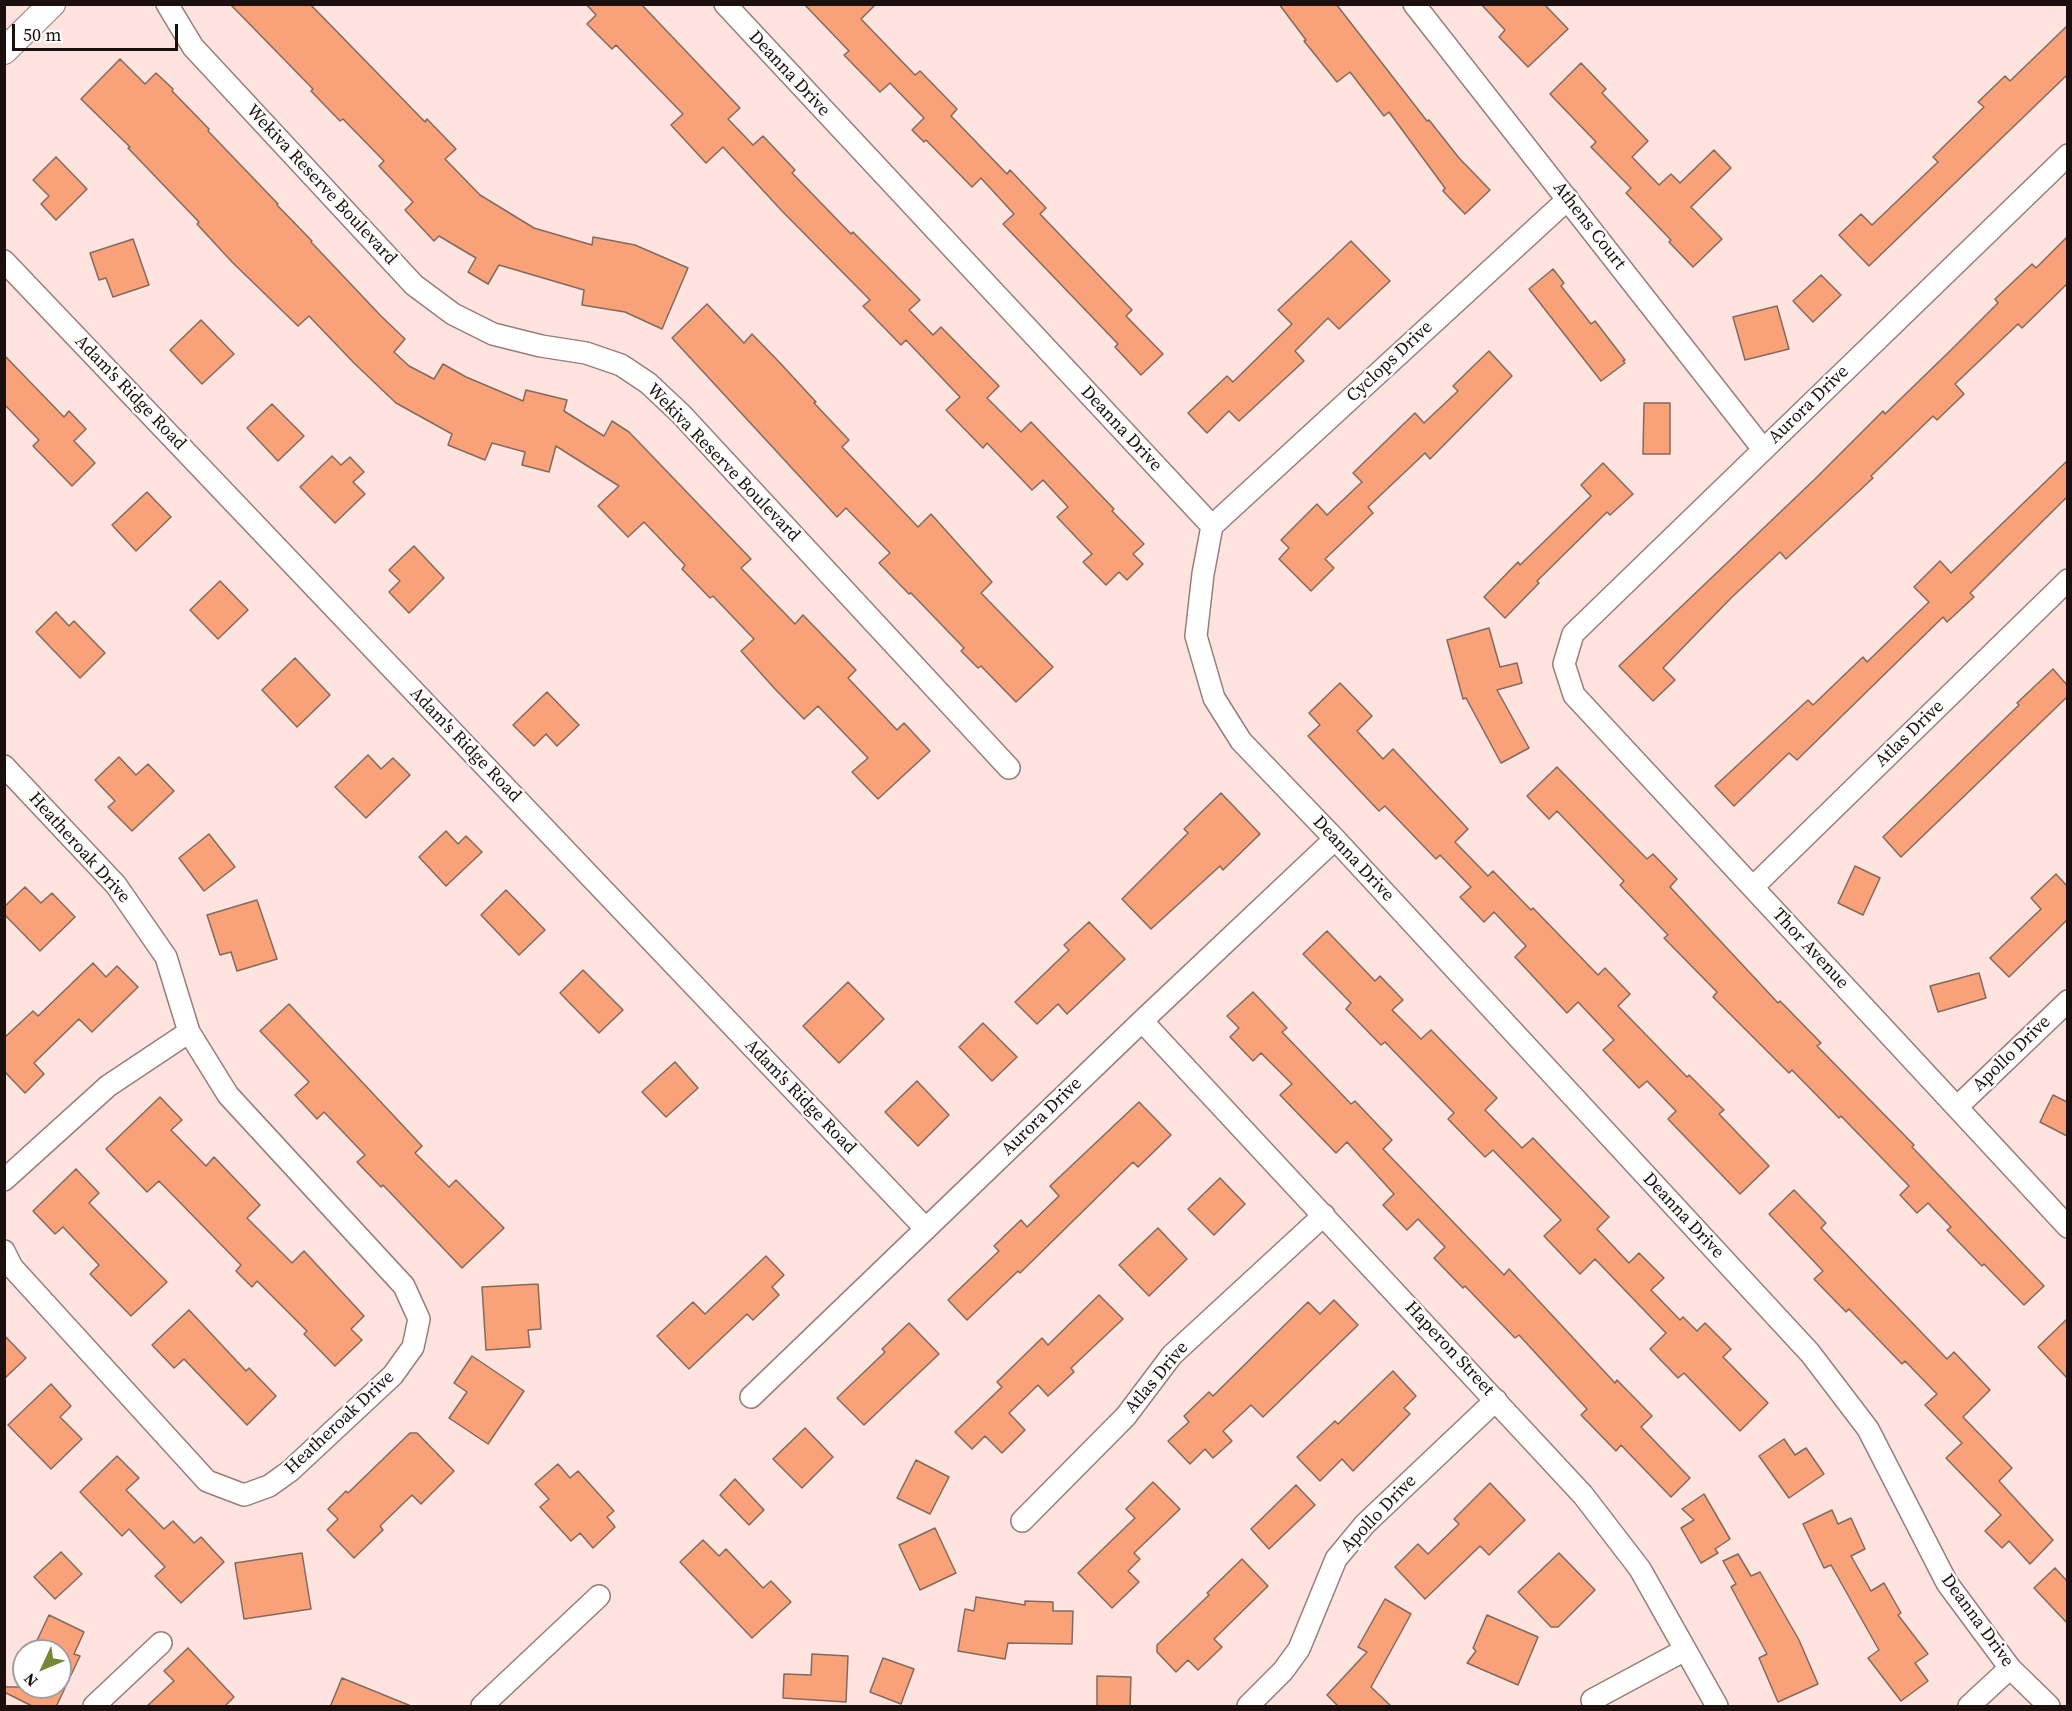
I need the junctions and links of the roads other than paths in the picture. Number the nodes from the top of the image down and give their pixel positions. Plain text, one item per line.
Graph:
1 (52, 4) edge
2 (167, 4) edge
3 (724, 4) edge
4 (1414, 4) edge
5 (4, 51) edge
6 (2067, 155) edge
7 (1568, 199) junction
8 (4, 261) edge
9 (1764, 449) junction
10 (1212, 526) junction
11 (2067, 580) edge
12 (1564, 664) joint
13 (4, 766) edge
14 (1009, 768) dead end
15 (1335, 839) junction
16 (1753, 887) junction
17 (2067, 1001) edge
18 (1142, 1022) junction
19 (189, 1032) junction
20 (1957, 1107) junction
21 (4, 1180) edge
22 (1324, 1215) junction
23 (2067, 1227) edge
24 (926, 1229) junction
25 (4, 1251) edge
26 (751, 1397) dead end
27 (1496, 1400) junction
28 (1022, 1521) dead end
29 (599, 1596) dead end
30 (161, 1643) dead end
31 (1685, 1650) junction
32 (2010, 1668) junction
33 (1593, 1700) dead end
34 (94, 1707) edge
35 (482, 1707) edge
36 (1248, 1707) edge
37 (1717, 1707) edge
38 (1969, 1707) edge
39 (2049, 1707) edge

1 - 5 street
2 - 14 street, Wekiva Reserve Boulevard
3 - 10 street, Deanna Drive
4 - 7 street, Athens Court
6 - 9 street, Aurora Drive
7 - 9 street, Athens Court
7 - 10 street, Cyclops Drive
8 - 24 street, Adam's Ridge Road
9 - 12 street, Aurora Drive
10 - 15 street, Deanna Drive
11 - 16 street, Atlas Drive
12 - 16 street, Thor Avenue
13 - 19 street, Heatheroak Drive
15 - 18 street, Aurora Drive
15 - 32 street, Deanna Drive
16 - 20 street, Thor Avenue
17 - 20 street, Apollo Drive
18 - 22 street, Haperon Street
18 - 24 street, Aurora Drive
19 - 21 street
19 - 25 street, Heatheroak Drive
20 - 23 street, Thor Avenue
22 - 27 street, Haperon Street
22 - 28 street, Atlas Drive
24 - 26 street, Aurora Drive
27 - 31 street, Haperon Street
27 - 36 street, Apollo Drive
29 - 35 street
30 - 34 street
31 - 33 street
31 - 37 street, Haperon Street
32 - 38 street
32 - 39 street, Deanna Drive

